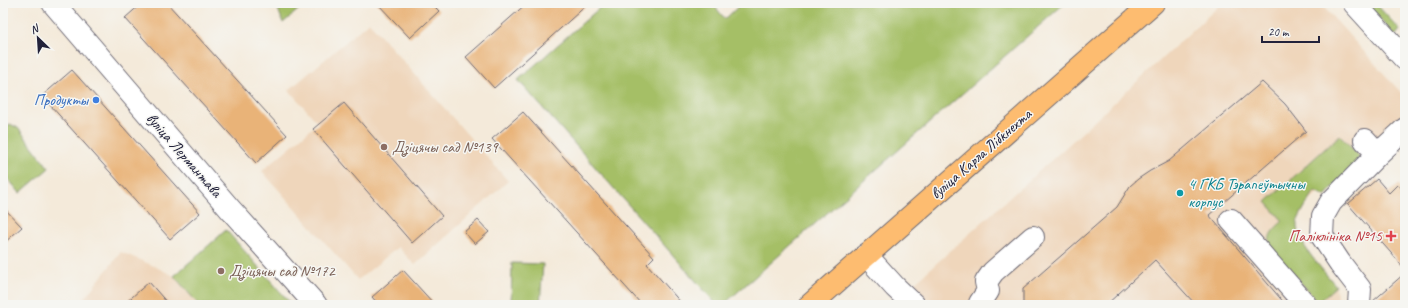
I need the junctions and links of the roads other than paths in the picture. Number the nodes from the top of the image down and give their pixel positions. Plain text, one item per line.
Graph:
1 (53, 3) edge
2 (1153, 3) edge
3 (1354, 3) edge
4 (1405, 59) edge
5 (1405, 128) edge
6 (1231, 220) dead end
7 (1033, 237) dead end
8 (866, 255) junction
9 (980, 304) edge
10 (316, 305) edge
11 (810, 305) edge
12 (914, 305) edge
13 (1303, 305) edge
14 (1359, 305) edge

1 - 10 street, вуліца Лермантава
2 - 8 main road, вуліца Карла Лібкнехта
3 - 4 street
5 - 14 street
6 - 13 street
7 - 9 street
8 - 11 main road, вуліца Карла Лібкнехта
8 - 12 street

